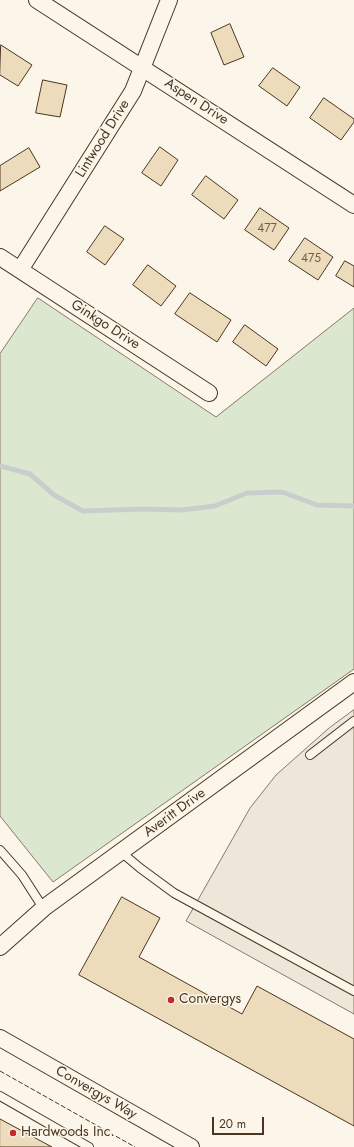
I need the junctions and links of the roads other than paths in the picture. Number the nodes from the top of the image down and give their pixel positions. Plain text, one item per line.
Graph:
1 (37, 0) edge
2 (169, 0) edge
3 (144, 68) junction
4 (354, 205) edge
5 (0, 257) edge
6 (20, 270) junction
7 (209, 392) dead end
8 (354, 682) edge
9 (354, 721) edge
10 (310, 755) dead end
11 (0, 850) edge
12 (121, 852) junction
13 (45, 907) junction
14 (0, 948) edge
15 (354, 991) edge
16 (0, 1038) edge
17 (0, 1096) edge
18 (90, 1147) edge
19 (191, 1147) edge

1 - 3 street, Aspen Drive
2 - 3 street, Lintwood Drive
3 - 4 street, Aspen Drive
3 - 6 street, Lintwood Drive
5 - 6 street, Ginkgo Drive
6 - 7 street, Ginkgo Drive
8 - 12 street, Averitt Drive
9 - 10 lane
11 - 13 lane
12 - 13 street, Averitt Drive
12 - 15 lane
13 - 14 street, Averitt Drive
16 - 19 street, Convergys Way
17 - 18 lane

